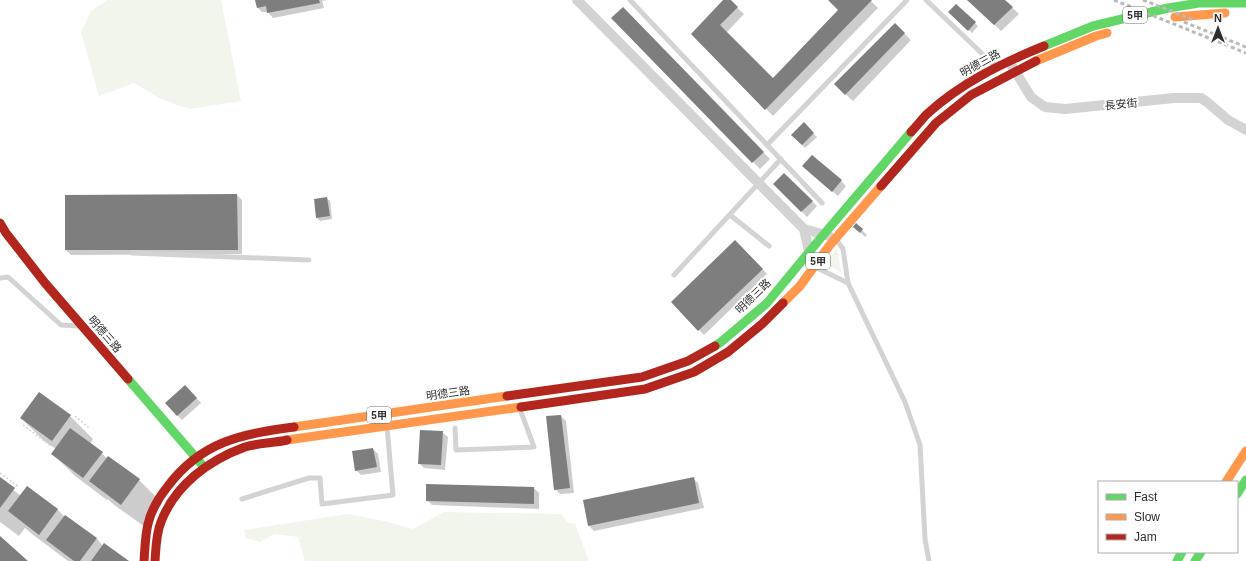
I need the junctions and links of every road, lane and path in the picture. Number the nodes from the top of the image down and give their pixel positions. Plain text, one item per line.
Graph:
1 (577, 0) edge
2 (630, 0) edge
3 (926, 0) edge
4 (904, 1) edge
5 (1246, 3) edge
6 (1231, 13) dead end
7 (1162, 20) dead end
8 (1118, 30) dead end
9 (1010, 60) junction
10 (996, 67) junction
11 (1015, 72) junction
12 (1003, 77) junction
13 (1246, 130) edge
14 (767, 145) junction
15 (781, 160) junction
16 (759, 183) junction
17 (822, 203) dead end
18 (730, 215) junction
19 (0, 224) edge
20 (804, 229) junction
21 (3, 233) edge
22 (824, 234) junction
23 (836, 238) junction
24 (769, 246) dead end
25 (132, 253) dead end
26 (809, 253) junction
27 (309, 260) dead end
28 (814, 267) junction
29 (674, 276) dead end
30 (0, 278) edge
31 (848, 283) junction
32 (82, 326) junction
33 (518, 396) junction
34 (519, 408) junction
35 (75, 416) dead end
36 (23, 425) dead end
37 (387, 426) junction
38 (90, 428) dead end
39 (455, 428) dead end
40 (51, 446) dead end
41 (1246, 451) edge
42 (196, 458) junction
43 (204, 467) junction
44 (0, 473) edge
45 (1246, 480) edge
46 (1227, 481) edge
47 (19, 487) dead end
48 (1238, 492) edge
49 (242, 498) dead end
50 (144, 561) edge
51 (155, 561) edge
52 (929, 561) edge

1 - 16 street
2 - 14 lane
3 - 10 lane
4 - 14 lane
5 - 9 main road, 明德三路 / 5甲
6 - 7 main road, 5甲
8 - 11 main road, 5甲
9 - 10 main road, 明德三路 / 5甲
9 - 11 street, 長安街
10 - 12 lane
10 - 22 main road, 明德三路 / 5甲
11 - 12 main road, 5甲
11 - 13 street, 長安街
12 - 23 main road, 5甲
14 - 15 lane
15 - 16 lane
15 - 17 lane
16 - 18 lane
16 - 20 street
18 - 24 lane
18 - 29 lane
19 - 21 main road, 明德三路
20 - 22 street
20 - 26 street
21 - 32 main road, 明德三路
22 - 23 street
22 - 26 main road, 明德三路 / 5甲
23 - 28 main road, 5甲
23 - 31 lane
25 - 27 lane
26 - 28 street
26 - 33 main road, 明德三路 / 5甲
28 - 31 lane
28 - 34 main road, 5甲
30 - 32 lane
31 - 52 lane
32 - 42 main road, 明德三路
33 - 34 main road
33 - 42 main road, 明德三路 / 5甲
34 - 37 main road, 5甲
34 - 39 lane
35 - 38 path
36 - 40 path
37 - 43 main road, 5甲
37 - 49 lane
41 - 46 main road
42 - 43 main road, 明德三路
42 - 50 main road, 5甲
43 - 51 main road, 5甲
44 - 47 path
45 - 48 main road

